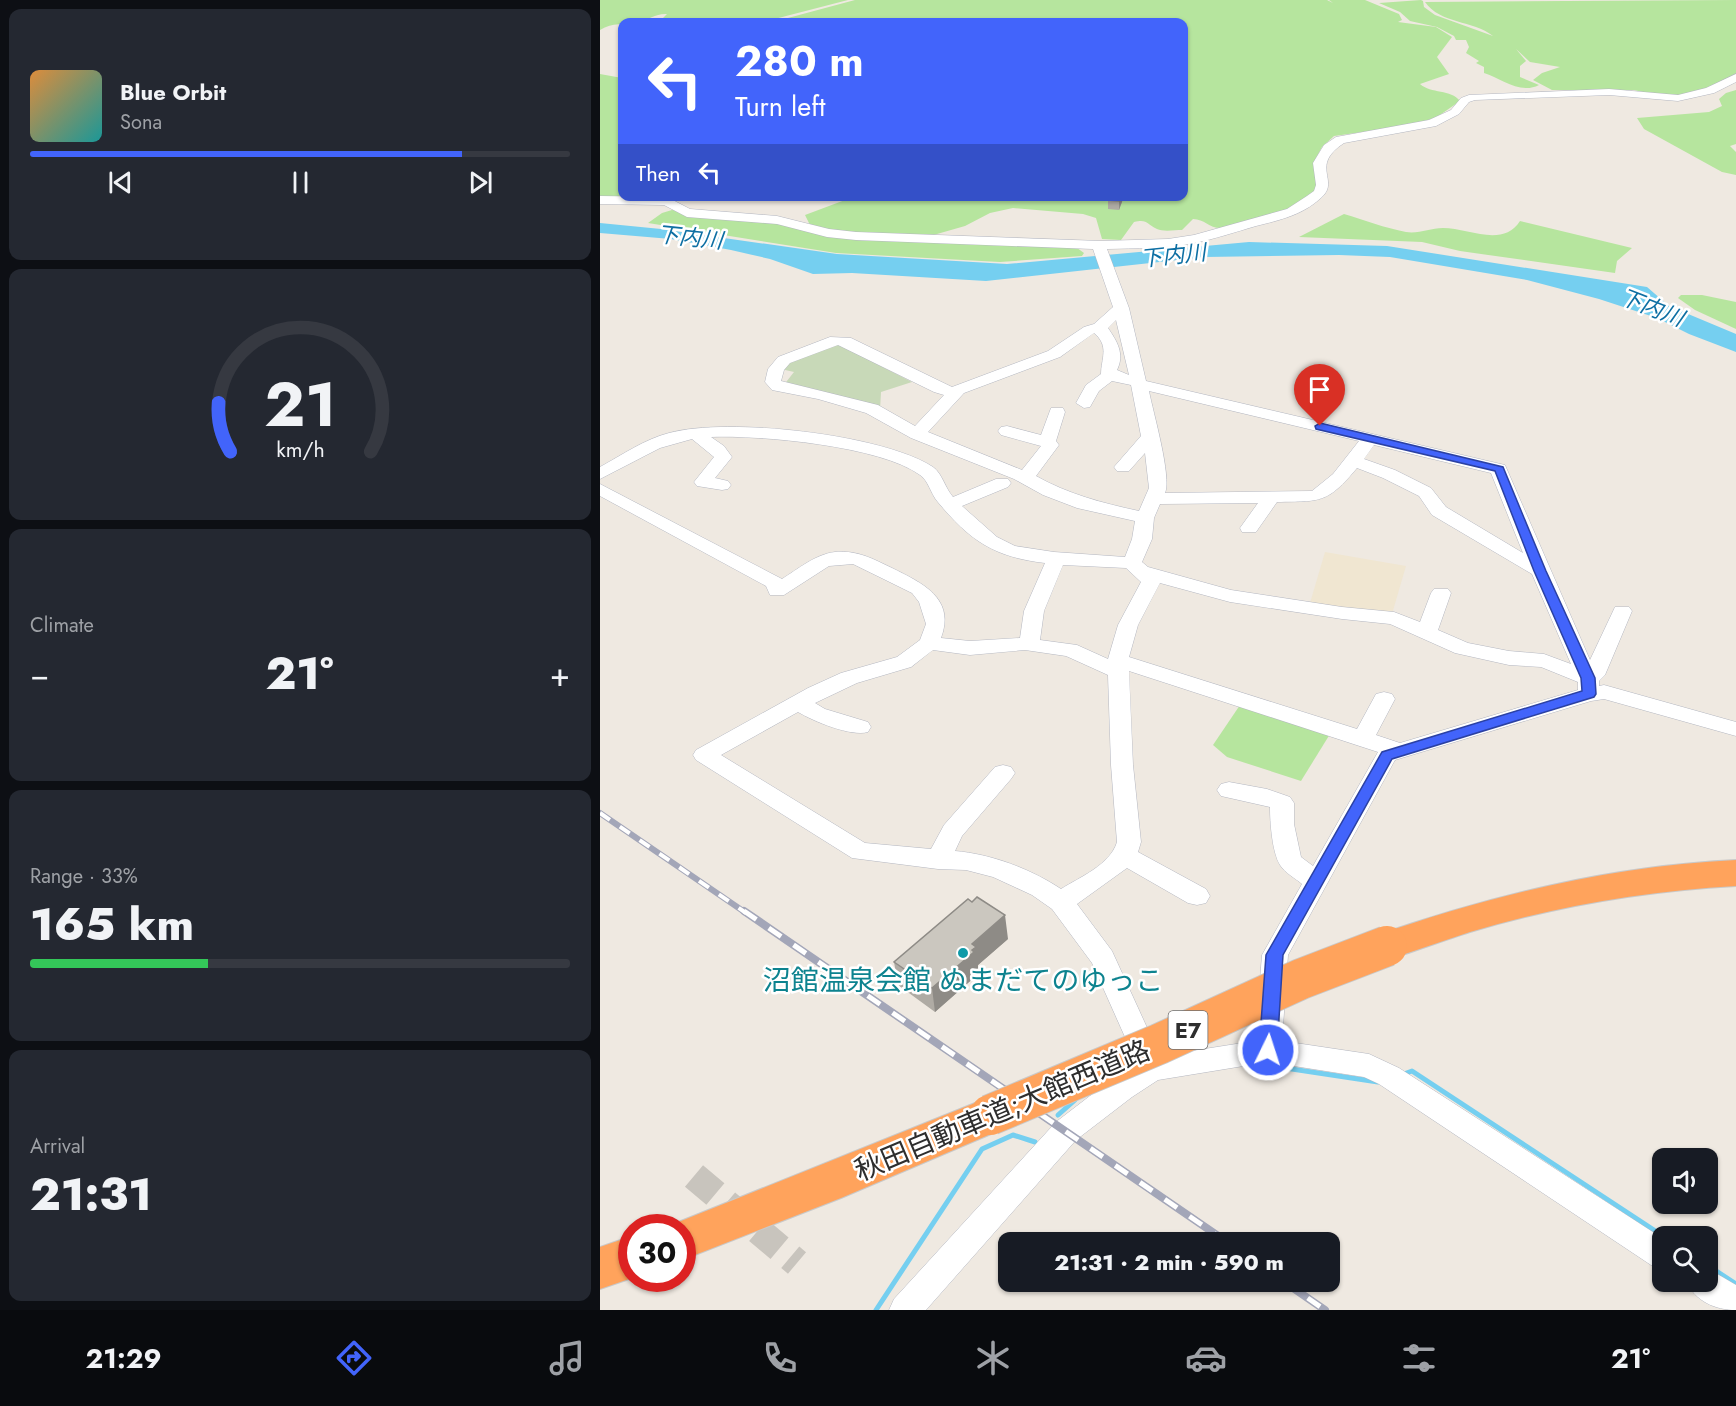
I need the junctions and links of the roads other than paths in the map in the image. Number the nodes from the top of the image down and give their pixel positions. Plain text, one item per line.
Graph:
1 (1736, 77) edge
2 (600, 200) edge
3 (618, 200) edge
4 (667, 201) edge
5 (1096, 245) junction
6 (1121, 308) junction
7 (1099, 327) junction
8 (1110, 375) junction
9 (1139, 383) junction
10 (955, 393) junction
11 (1084, 403) dead end
12 (1057, 412) dead end
13 (1007, 431) dead end
14 (696, 432) junction
15 (917, 434) junction
16 (1150, 437) junction
17 (1370, 438) junction
18 (1047, 442) junction
19 (941, 444) junction
20 (1353, 461) junction
21 (913, 463) junction
22 (1123, 467) dead end
23 (600, 474) edge
24 (1025, 478) junction
25 (1002, 483) dead end
26 (722, 485) dead end
27 (600, 489) edge
28 (1270, 496) junction
29 (1153, 498) junction
30 (951, 504) junction
31 (1145, 518) junction
32 (1249, 528) dead end
33 (1057, 557) junction
34 (1138, 567) junction
35 (1540, 571) junction
36 (1441, 593) dead end
37 (1622, 611) dead end
38 (1427, 631) junction
39 (929, 643) junction
40 (1030, 645) junction
41 (1118, 665) junction
42 (1589, 686) junction
43 (1384, 699) dead end
44 (799, 703) junction
45 (860, 726) dead end
46 (1736, 729) edge
47 (1363, 738) junction
48 (1400, 751) junction
49 (1003, 773) dead end
50 (1229, 790) dead end
51 (1125, 856) junction
52 (938, 860) junction
53 (1736, 873) edge
54 (1316, 882) junction
55 (1197, 896) dead end
56 (1061, 902) junction
57 (1268, 1050) junction
58 (1152, 1068) junction
59 (696, 1235) edge
60 (1652, 1248) edge
61 (618, 1262) edge
62 (600, 1268) edge
63 (1718, 1291) edge
64 (1736, 1303) edge
65 (905, 1310) edge

1 - 5 street
2 - 3 street
4 - 5 street
5 - 6 street
6 - 7 street
6 - 9 street
7 - 8 street
7 - 10 street
8 - 9 street
8 - 11 street
9 - 16 street
9 - 17 street
10 - 15 street
10 - 15 street
12 - 18 street
13 - 18 street
14 - 21 street
14 - 23 street
14 - 26 street
15 - 19 street
16 - 22 street
16 - 29 street
17 - 20 street
17 - 35 street
18 - 24 street
19 - 21 street
19 - 24 street
20 - 28 street
20 - 35 street
21 - 30 street
24 - 31 street
25 - 30 street
27 - 39 street
28 - 29 street
28 - 32 street
29 - 31 street
30 - 33 street
31 - 34 street
33 - 34 street
33 - 40 street
34 - 38 street
34 - 41 street
35 - 42 street
36 - 38 street
37 - 42 street
38 - 42 street
39 - 40 street
39 - 44 street
40 - 41 street
41 - 47 street
41 - 51 street
42 - 46 street
42 - 48 street
43 - 47 street
44 - 45 street
44 - 52 street
47 - 48 street
48 - 54 street
49 - 52 street
50 - 54 street
51 - 55 street
51 - 56 street
52 - 56 street
53 - 59 highway, 秋田自動車道;大館西道路 / E7, bridge
54 - 57 street
56 - 58 street
57 - 58 street
57 - 60 street
58 - 65 street
61 - 62 highway
63 - 64 street

